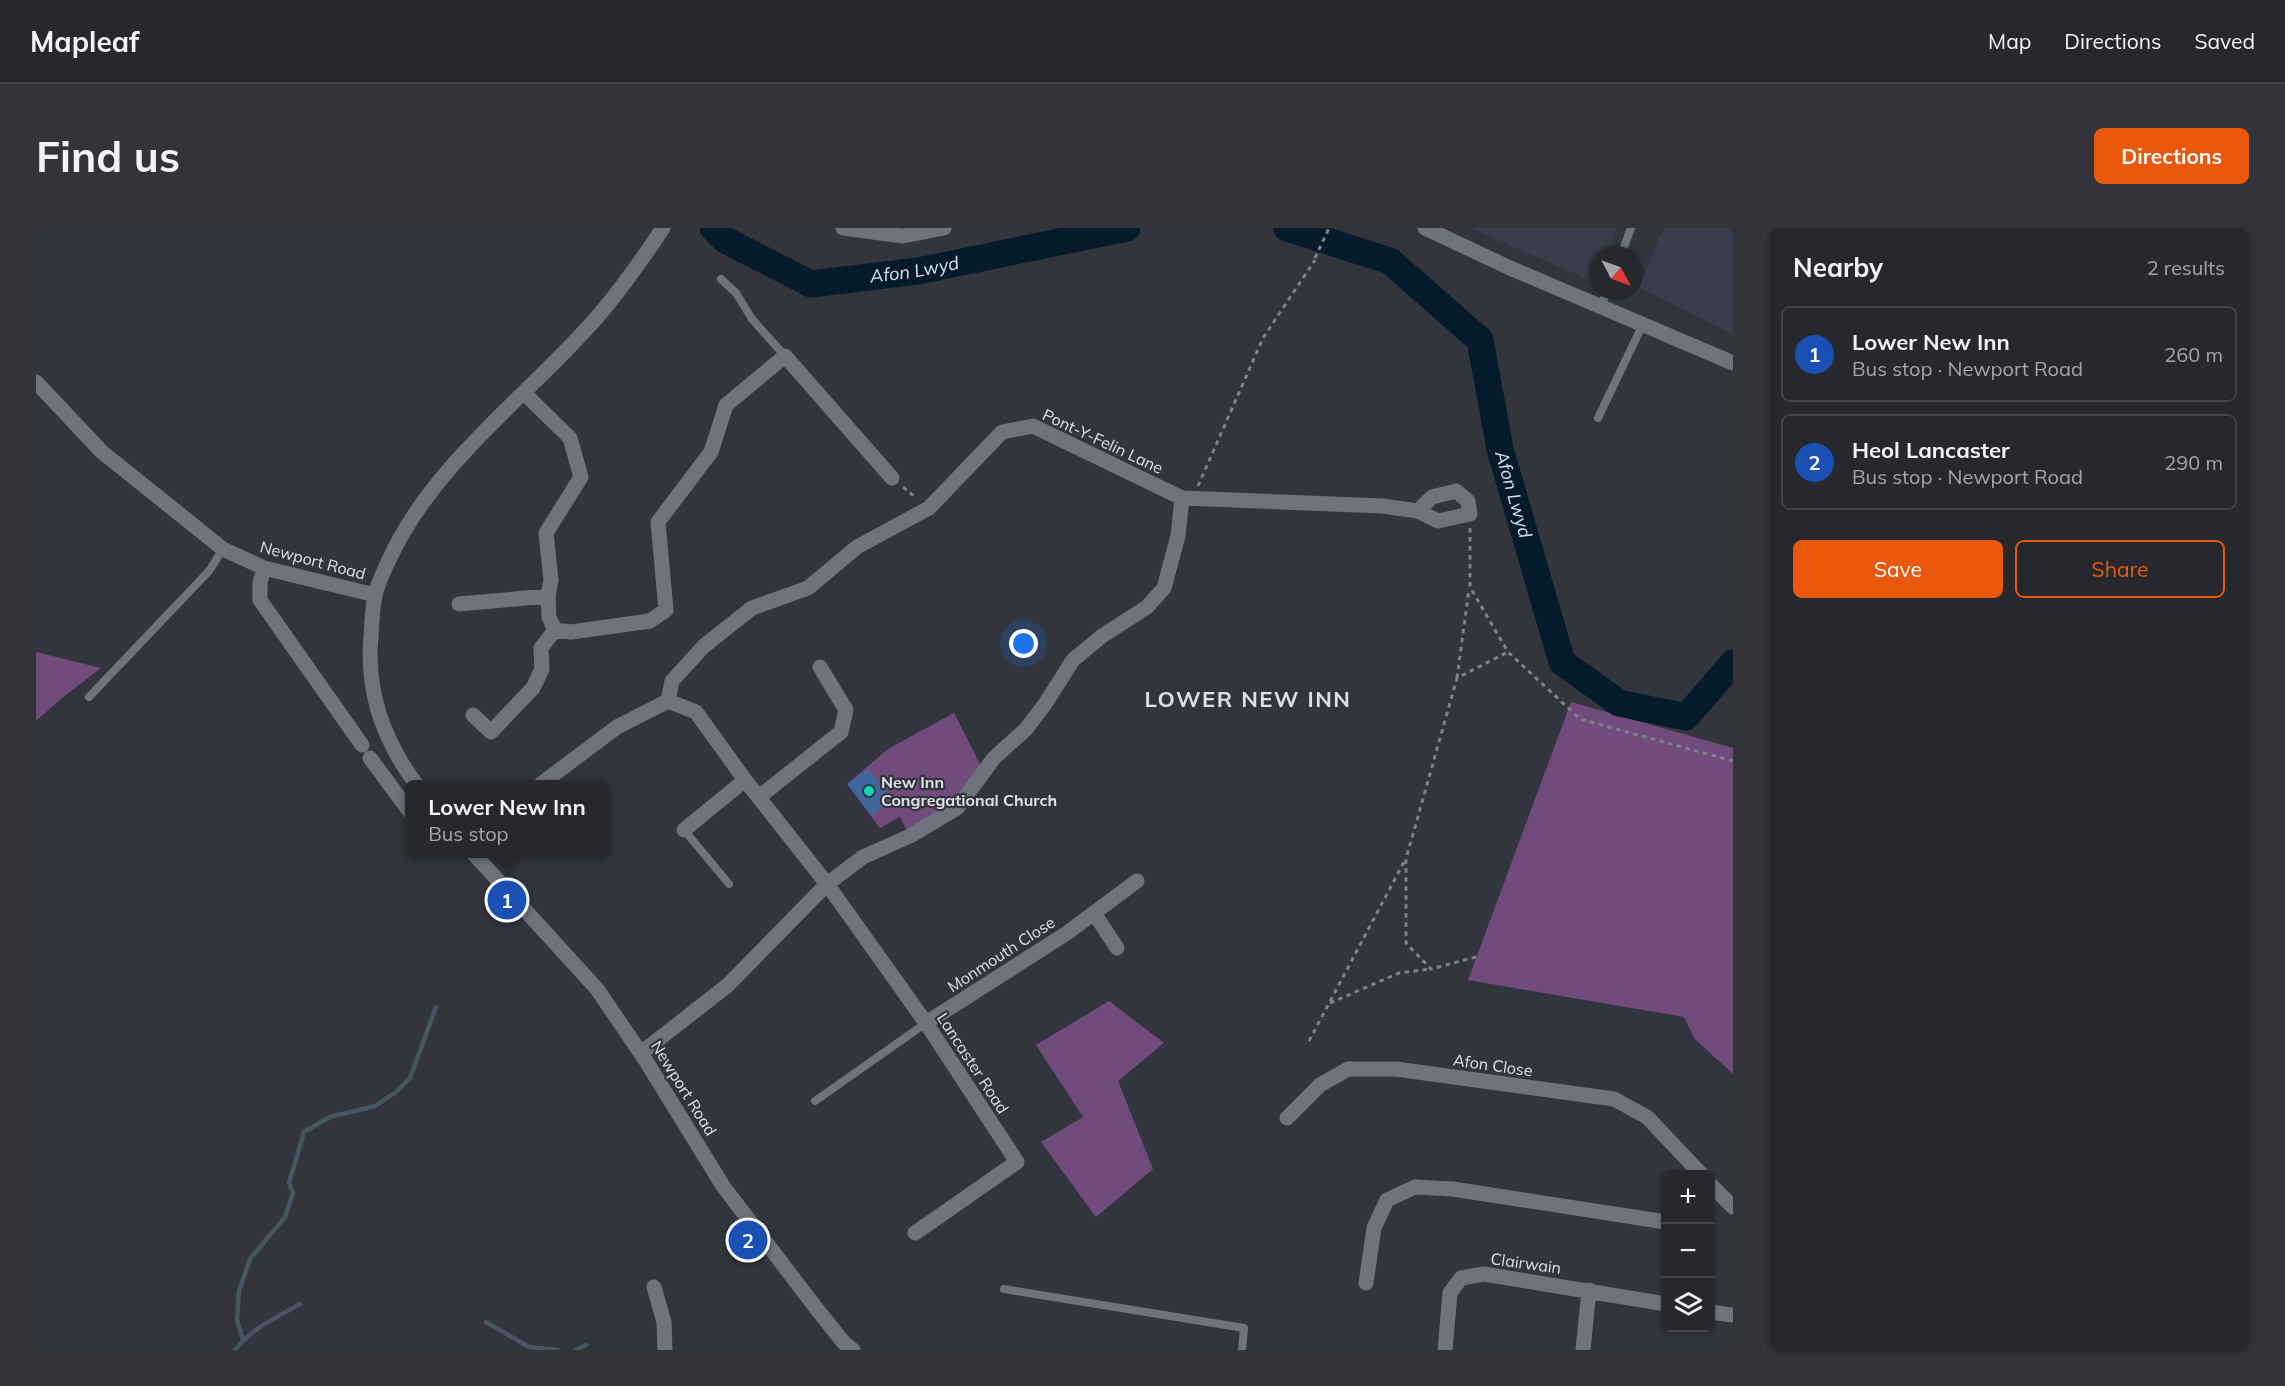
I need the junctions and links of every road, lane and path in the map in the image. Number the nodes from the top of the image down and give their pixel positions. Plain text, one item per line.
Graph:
1 (663, 228) edge
2 (843, 228) edge
3 (944, 228) edge
4 (1329, 228) edge
5 (1425, 228) edge
6 (1631, 228) edge
7 (1624, 246) edge
8 (721, 279) dead end
9 (1603, 300) edge
10 (1601, 306) junction
11 (1643, 324) junction
12 (785, 356) junction
13 (1733, 363) edge
14 (36, 382) edge
15 (525, 393) junction
16 (1598, 418) dead end
17 (892, 478) joint
18 (1187, 498) junction
19 (929, 508) junction
20 (1418, 511) junction
21 (1470, 514) junction
22 (224, 549) junction
23 (264, 568) junction
24 (1470, 587) junction
25 (375, 594) junction
26 (548, 596) junction
27 (459, 604) dead end
28 (555, 630) junction
29 (1508, 652) junction
30 (820, 667) dead end
31 (1457, 678) junction
32 (89, 698) dead end
33 (668, 701) junction
34 (473, 715) dead end
35 (1733, 761) edge
36 (414, 780) edge
37 (546, 780) edge
38 (745, 780) junction
39 (759, 797) junction
40 (405, 805) edge
41 (684, 830) joint
42 (478, 858) edge
43 (1406, 859) junction
44 (1137, 880) dead end
45 (729, 884) dead end
46 (827, 884) junction
47 (1094, 913) junction
48 (1118, 948) dead end
49 (1476, 957) dead end
50 (1431, 969) junction
51 (1328, 1004) junction
52 (926, 1023) junction
53 (1309, 1041) dead end
54 (641, 1053) junction
55 (814, 1101) dead end
56 (1287, 1118) dead end
57 (1687, 1168) edge
58 (1715, 1189) edge
59 (1733, 1207) edge
60 (1661, 1221) edge
61 (915, 1233) dead end
62 (1366, 1283) dead end
63 (654, 1287) dead end
64 (1004, 1289) dead end
65 (1589, 1290) junction
66 (1661, 1303) edge
67 (1715, 1312) edge
68 (1733, 1315) edge
69 (665, 1350) edge
70 (853, 1350) edge
71 (1242, 1350) edge
72 (1445, 1350) edge
73 (1583, 1350) edge

1 - 15 street
2 - 3 street
4 - 18 path
5 - 10 street
6 - 7 lane
8 - 12 lane
9 - 10 lane
10 - 11 street
11 - 13 street
11 - 16 lane
12 - 17 street
12 - 28 street
14 - 22 street, Newport Road
15 - 25 street
15 - 26 street
17 - 19 path
18 - 19 street, Pont-Y-Felin Lane
18 - 20 street, Pont-Y-Felin Lane
18 - 46 street
19 - 33 street, Pont-Y-Felin Lane
20 - 21 street, Pont-Y-Felin Lane
20 - 21 street
21 - 24 path
22 - 23 street, Newport Road
22 - 32 lane
23 - 25 street, Newport Road
23 - 40 street
24 - 29 path
24 - 31 path
25 - 36 street, Newport Road
26 - 27 street
26 - 28 street
28 - 34 street
29 - 31 path
29 - 35 path
30 - 39 street
31 - 43 path
33 - 37 street
33 - 38 street, Lancaster Road
38 - 39 street, Lancaster Road
38 - 41 street
39 - 46 street, Lancaster Road
41 - 45 lane
42 - 54 street, Newport Road
43 - 50 path
43 - 51 path
44 - 47 street, Monmouth Close
46 - 52 street, Lancaster Road
46 - 54 street
47 - 48 street
47 - 52 street, Monmouth Close
49 - 50 path
50 - 51 path
51 - 53 path
52 - 55 lane
52 - 61 street, Lancaster Road
54 - 70 street, Newport Road
56 - 57 street, Afon Close
58 - 59 street
60 - 62 street
63 - 69 street
64 - 71 lane
65 - 66 street, Clairwain
65 - 72 street, Clairwain
65 - 73 street
67 - 68 street

